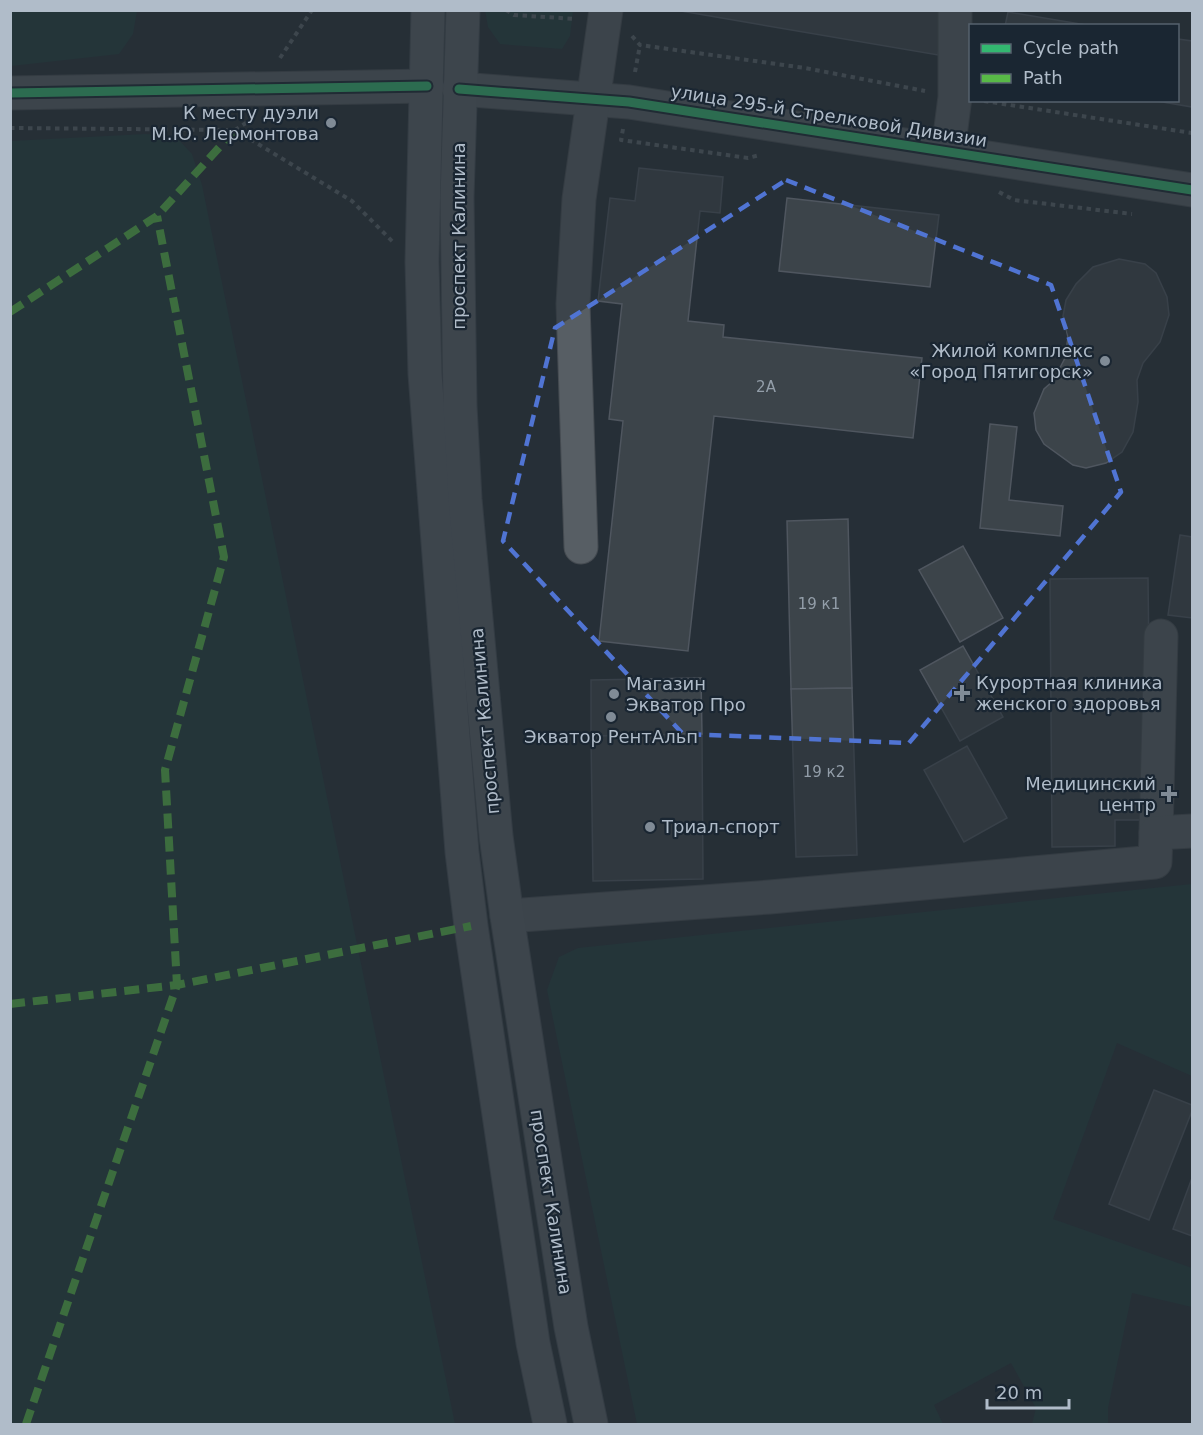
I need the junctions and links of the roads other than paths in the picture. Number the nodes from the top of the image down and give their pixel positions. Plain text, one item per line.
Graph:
1 (428, 10) edge
2 (464, 10) edge
3 (955, 10) edge
4 (605, 19) edge
5 (427, 86) junction
6 (459, 89) junction
7 (10, 93) edge
8 (594, 99) junction
9 (968, 99) edge
10 (948, 151) junction
11 (1192, 190) edge
12 (581, 547) dead end
13 (1161, 636) dead end
14 (1192, 831) edge
15 (1156, 833) junction
16 (507, 916) junction
17 (550, 1425) edge
18 (591, 1425) edge

1 - 5 main road, проспект Калинина
2 - 6 main road, проспект Калинина
3 - 9 street
4 - 8 street
5 - 6 main road, улица 295-й Стрелковой Дивизии
5 - 7 street
5 - 17 main road, проспект Калинина
6 - 8 street, улица 295-й Стрелковой Дивизии
6 - 16 main road, проспект Калинина
8 - 10 street, улица 295-й Стрелковой Дивизии
8 - 12 street
9 - 10 street
10 - 11 street, улица 295-й Стрелковой Дивизии
13 - 15 street
14 - 15 street
15 - 16 street
16 - 18 main road, проспект Калинина

